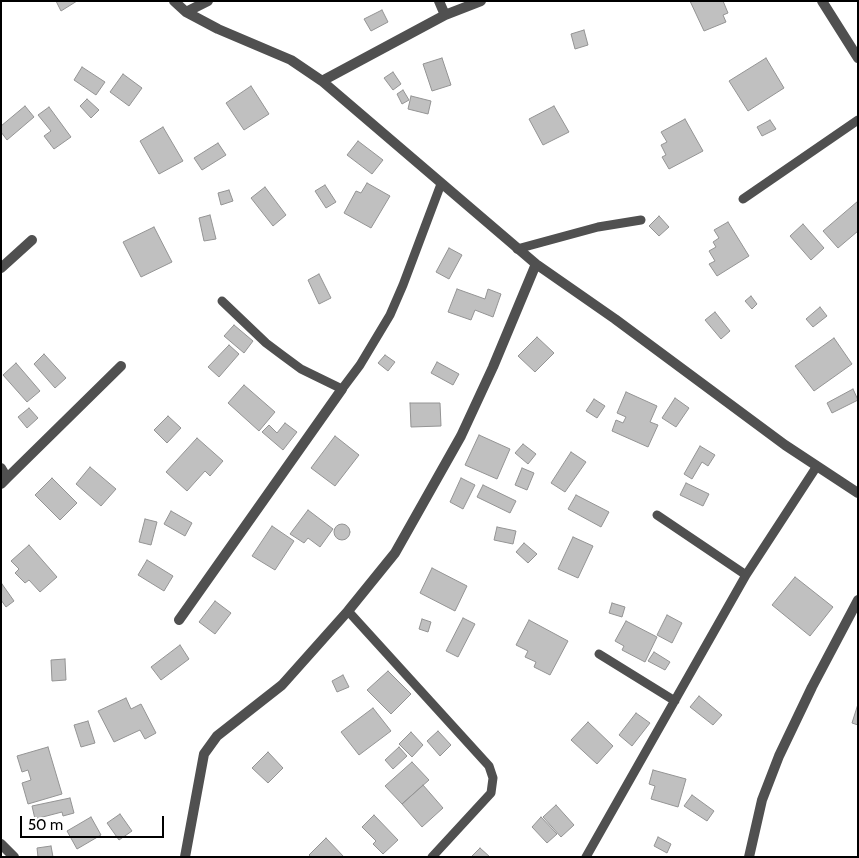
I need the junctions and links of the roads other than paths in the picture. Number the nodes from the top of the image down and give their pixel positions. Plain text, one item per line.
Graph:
1 (174, 1) edge
2 (208, 1) edge
3 (439, 1) edge
4 (481, 1) edge
5 (822, 1) edge
6 (186, 12) junction
7 (445, 16) junction
8 (858, 58) edge
9 (322, 81) junction
10 (858, 120) edge
11 (441, 184) junction
12 (744, 199) dead end
13 (641, 220) dead end
14 (32, 240) dead end
15 (517, 249) junction
16 (536, 264) junction
17 (1, 268) edge
18 (222, 301) dead end
19 (121, 366) dead end
20 (342, 389) junction
21 (817, 466) junction
22 (1, 468) edge
23 (4, 481) edge
24 (858, 493) edge
25 (658, 515) dead end
26 (746, 575) junction
27 (858, 600) edge
28 (348, 611) junction
29 (179, 620) dead end
30 (599, 654) dead end
31 (675, 701) junction
32 (1, 844) edge
33 (14, 857) edge
34 (185, 857) edge
35 (432, 857) edge
36 (586, 857) edge
37 (749, 857) edge

1 - 6 street
2 - 6 street
3 - 7 street
4 - 7 street
5 - 8 street
6 - 9 street
7 - 9 street
9 - 11 street
10 - 12 lane
11 - 15 street
11 - 20 lane
13 - 15 lane
14 - 17 street
15 - 16 street
16 - 21 street
16 - 28 street
18 - 20 lane
19 - 23 street
20 - 29 street
21 - 24 street
21 - 26 lane
22 - 23 street
25 - 26 lane
26 - 31 lane
27 - 37 street
28 - 34 street
28 - 35 lane
30 - 31 lane
31 - 36 lane
32 - 33 street

